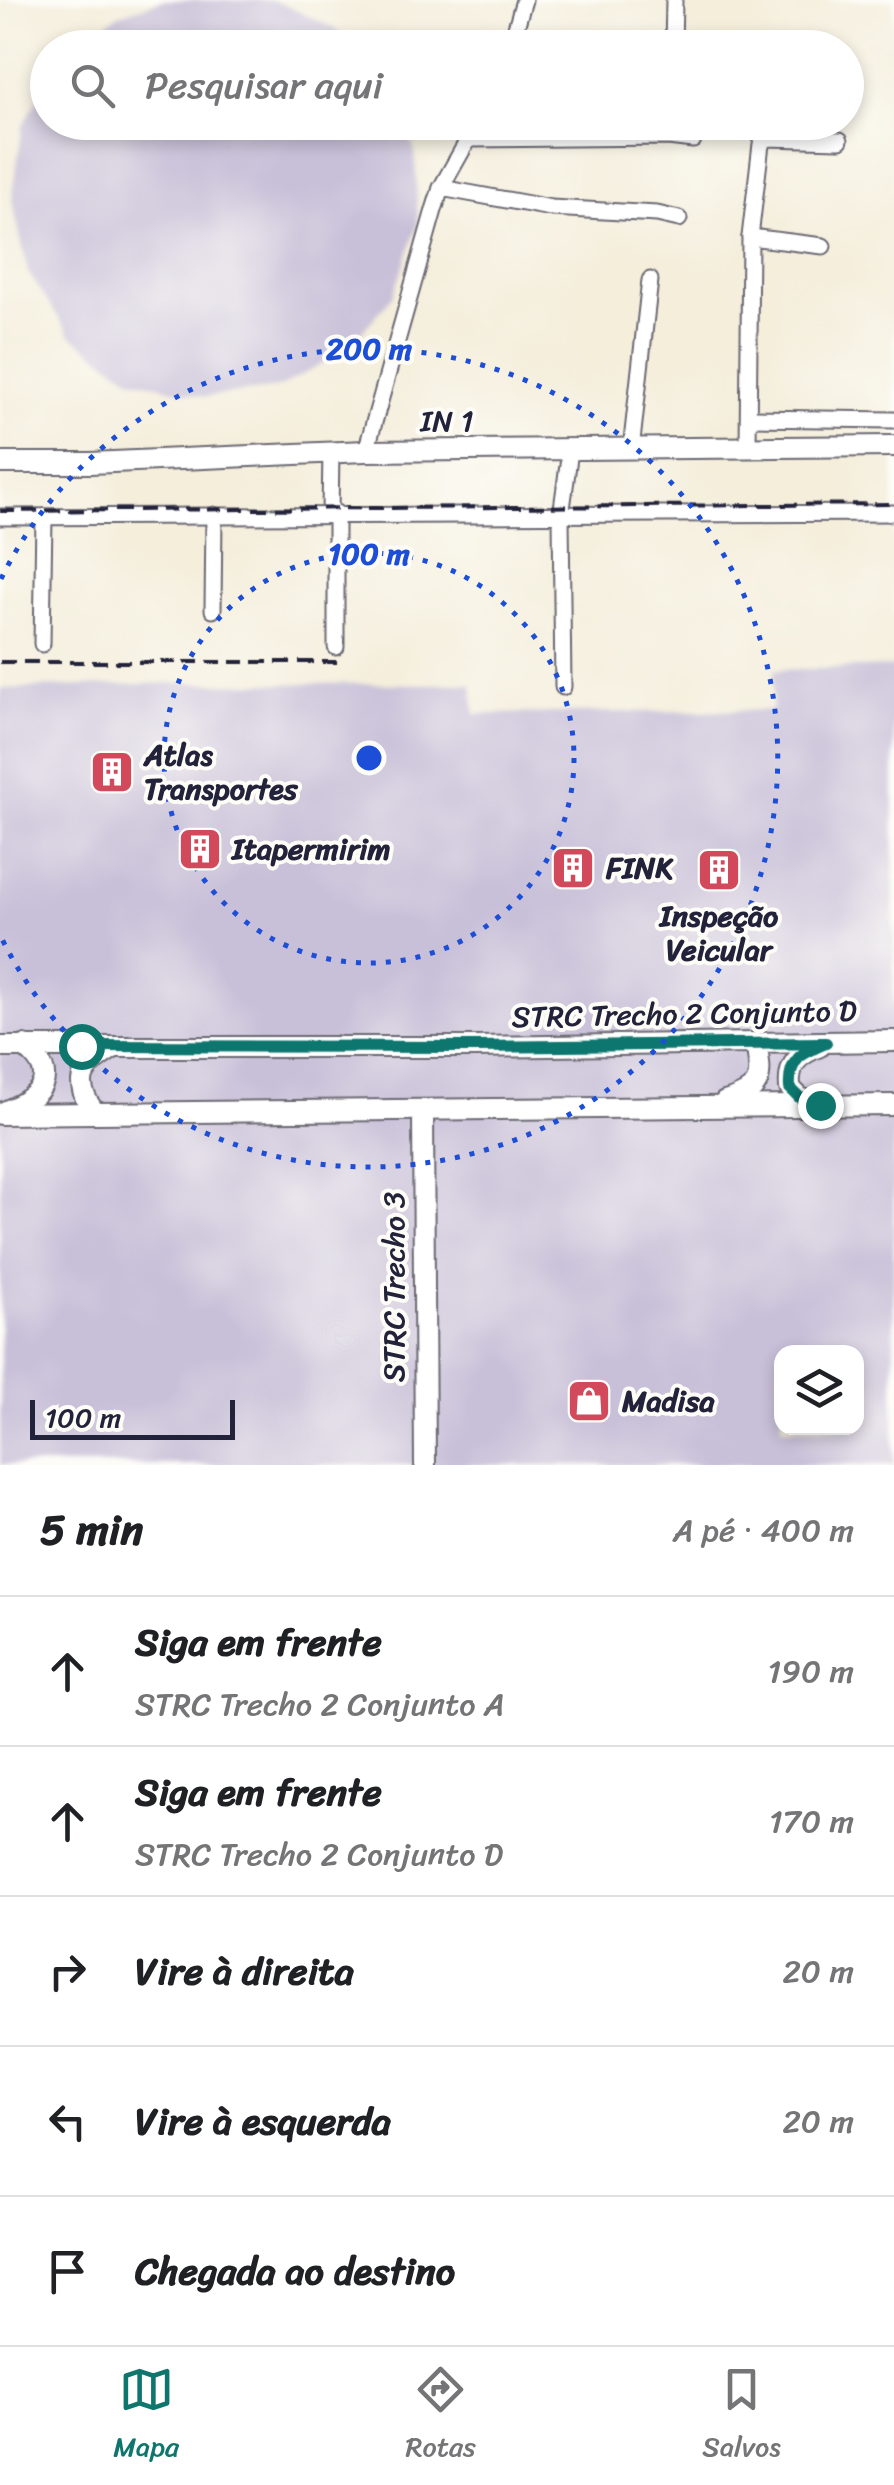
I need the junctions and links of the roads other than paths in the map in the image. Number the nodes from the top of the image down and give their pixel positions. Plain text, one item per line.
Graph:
1 (524, 0) edge
2 (674, 0) edge
3 (515, 30) edge
4 (674, 30) edge
5 (469, 140) edge
6 (840, 140) dead end
7 (441, 188) junction
8 (679, 219) dead end
9 (750, 238) junction
10 (822, 246) dead end
11 (650, 280) dead end
12 (748, 418) junction
13 (894, 420) edge
14 (894, 446) edge
15 (748, 447) junction
16 (570, 450) junction
17 (630, 450) junction
18 (366, 451) junction
19 (331, 452) junction
20 (0, 462) edge
21 (894, 513) edge
22 (333, 514) junction
23 (214, 515) junction
24 (0, 516) edge
25 (561, 516) junction
26 (44, 517) junction
27 (213, 610) dead end
28 (42, 644) dead end
29 (336, 647) dead end
30 (562, 687) dead end
31 (894, 1041) edge
32 (826, 1043) junction
33 (756, 1044) junction
34 (24, 1046) junction
35 (116, 1046) junction
36 (0, 1047) edge
37 (894, 1104) edge
38 (820, 1105) junction
39 (714, 1106) junction
40 (422, 1110) junction
41 (95, 1113) junction
42 (0, 1114) edge
43 (425, 1465) edge

1 - 3 street
2 - 4 street
5 - 7 street
6 - 9 street
7 - 8 street
7 - 18 street
9 - 10 street
9 - 12 street
11 - 17 street
12 - 13 street
12 - 15 street
14 - 15 street, IN 1
15 - 17 street, IN 1
16 - 17 street, IN 1
16 - 18 street, IN 1
16 - 25 street
18 - 19 street, IN 1
19 - 20 street, IN 1
19 - 22 street
21 - 25 street
22 - 23 street
22 - 25 street
22 - 29 street
23 - 26 street
23 - 27 street
24 - 26 street
25 - 30 street
26 - 28 street
31 - 32 street, STRC Trecho 2 Conjunto D
32 - 33 street, STRC Trecho 2 Conjunto D
32 - 38 street
33 - 35 street, STRC Trecho 2 Conjunto D
33 - 39 street
34 - 35 street, STRC Trecho 2 Conjunto D
34 - 36 street, STRC Trecho 2 Conjunto D
34 - 42 street
35 - 41 street
37 - 38 street
38 - 39 street
39 - 40 street
40 - 41 street
40 - 43 street, STRC Trecho 3
41 - 42 street

